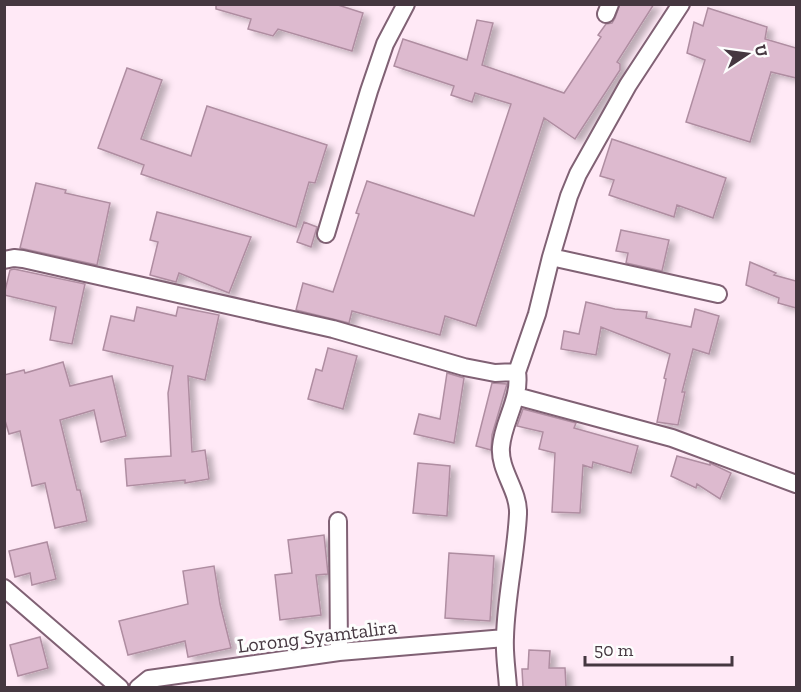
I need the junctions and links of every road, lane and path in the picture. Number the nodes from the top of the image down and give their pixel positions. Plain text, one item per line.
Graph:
1 (406, 4) edge
2 (681, 4) edge
3 (326, 234) dead end
4 (551, 257) junction
5 (4, 260) edge
6 (718, 294) dead end
7 (516, 372) junction
8 (516, 396) junction
9 (796, 484) edge
10 (338, 521) dead end
11 (4, 588) edge
12 (505, 638) junction
13 (339, 652) junction
14 (120, 687) edge
15 (138, 687) edge
16 (508, 687) edge

1 - 3 street
2 - 4 street
4 - 6 street
4 - 7 street
5 - 7 street
7 - 8 street
8 - 9 street
8 - 12 street
10 - 13 street
11 - 14 street
12 - 13 street, Lorong Syamtalira
12 - 16 street
13 - 15 street, Lorong Syamtalira

